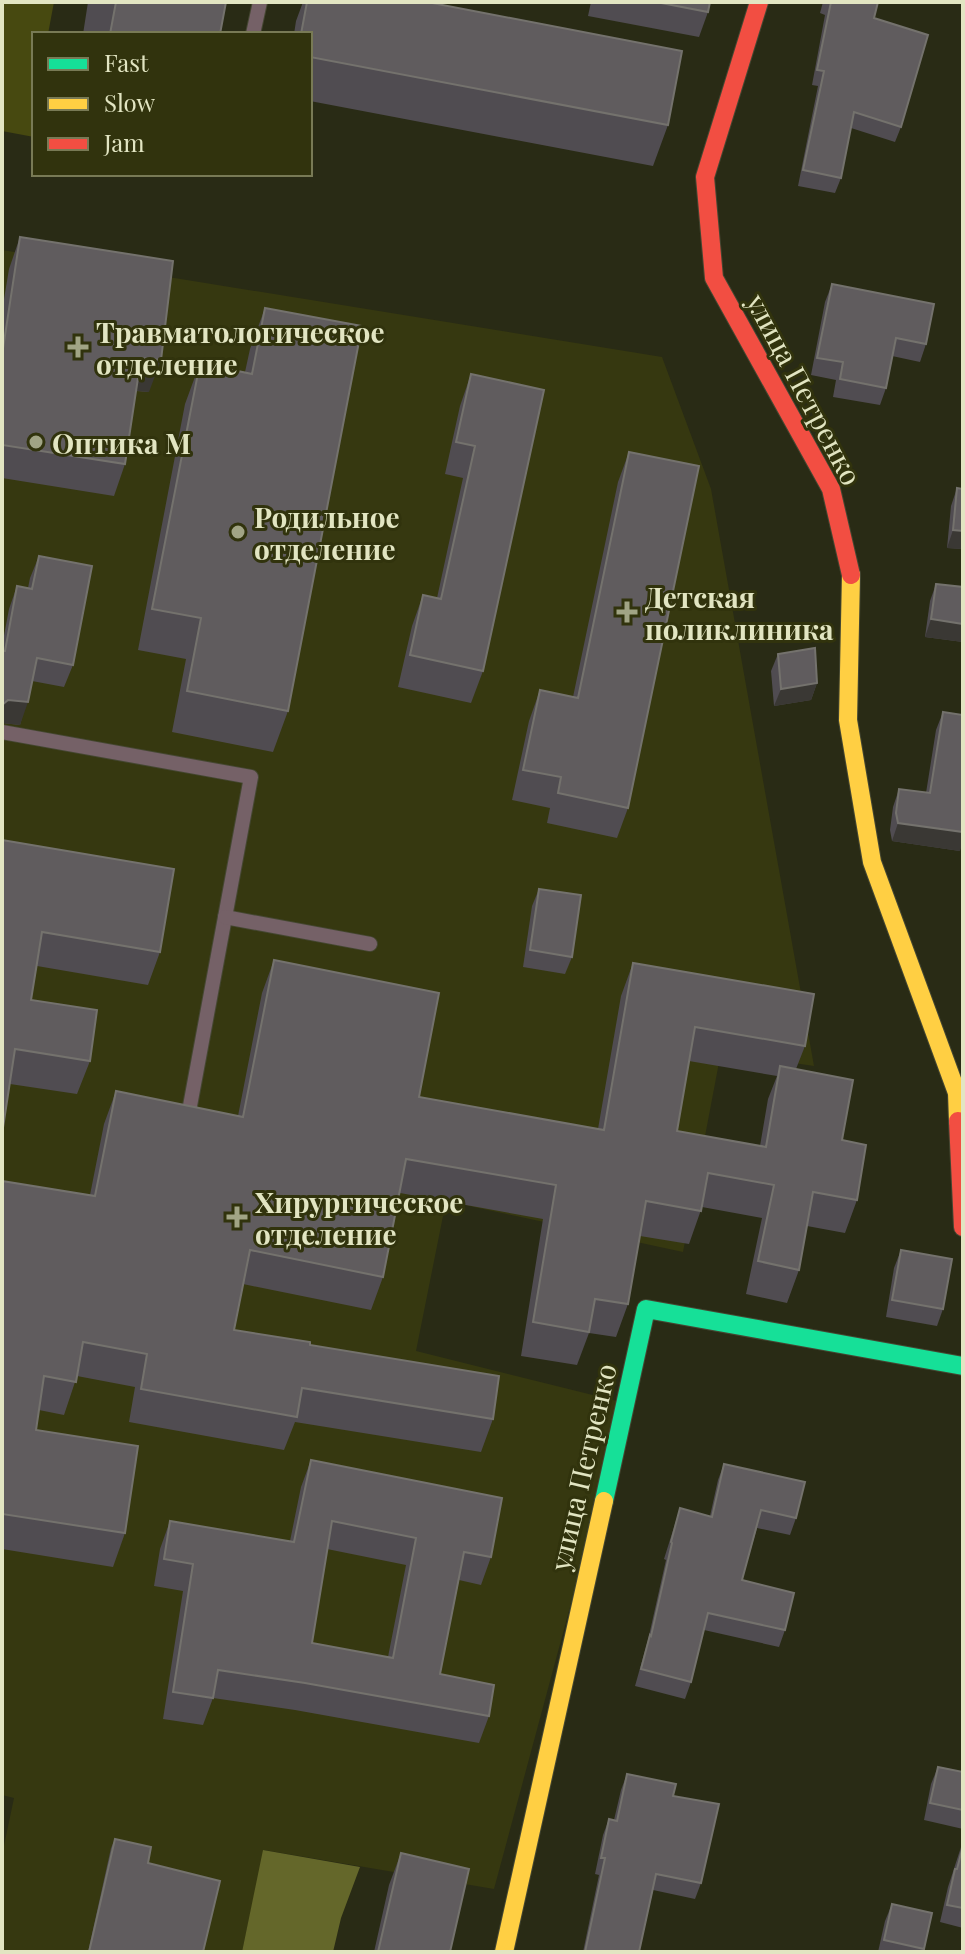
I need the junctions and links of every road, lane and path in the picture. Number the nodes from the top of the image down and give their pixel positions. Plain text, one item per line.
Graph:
1 (260, 2) edge
2 (759, 2) edge
3 (253, 32) edge
4 (2, 732) edge
5 (225, 917) junction
6 (370, 944) dead end
7 (190, 1106) edge
8 (963, 1227) edge
9 (963, 1366) edge
10 (504, 1952) edge

1 - 3 lane
2 - 8 street, улица Петренко
4 - 5 lane
5 - 6 lane
5 - 7 lane
9 - 10 street, улица Петренко

